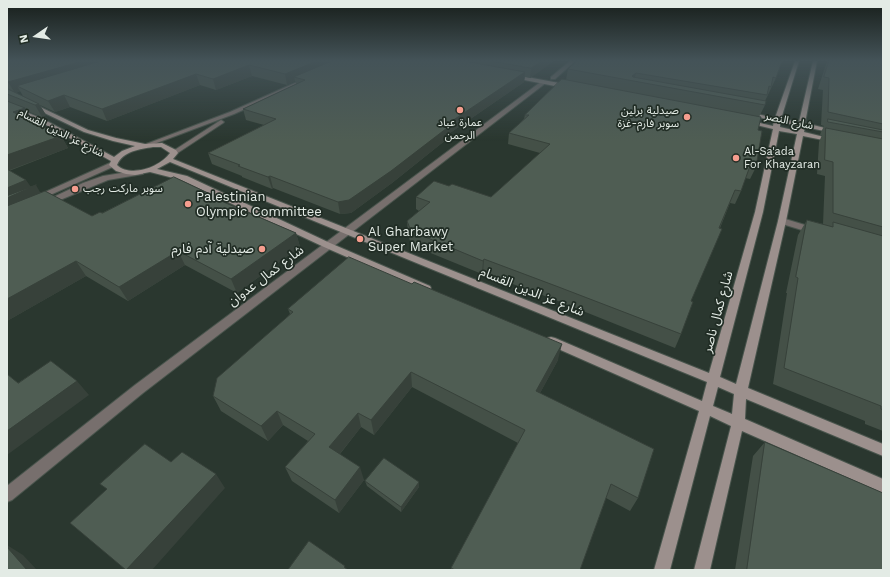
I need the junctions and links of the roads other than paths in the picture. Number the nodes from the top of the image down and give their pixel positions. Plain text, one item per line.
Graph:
1 (291, 88) edge
2 (294, 88) edge
3 (537, 88) edge
4 (574, 88) edge
5 (788, 88) edge
6 (809, 88) edge
7 (578, 89) edge
8 (7, 94) edge
9 (22, 95) edge
10 (15, 97) junction
11 (7, 99) edge
12 (7, 106) edge
13 (739, 112) edge
14 (738, 121) edge
15 (777, 124) junction
16 (801, 129) junction
17 (844, 134) edge
18 (838, 141) edge
19 (144, 146) junction
20 (172, 157) junction
21 (114, 163) junction
22 (151, 170) junction
23 (140, 172) junction
24 (28, 201) edge
25 (36, 207) edge
26 (782, 222) junction
27 (344, 232) junction
28 (826, 234) edge
29 (327, 245) junction
30 (436, 292) edge
31 (539, 336) edge
32 (714, 379) junction
33 (741, 390) junction
34 (706, 408) junction
35 (738, 422) junction
36 (883, 450) edge
37 (883, 486) edge
38 (7, 495) edge
39 (662, 570) edge
40 (702, 570) edge

1 - 19 street
2 - 20 street
3 - 27 street, شارع كمال عدوان
4 - 7 main road
5 - 15 main road, شارع كمال ناصر
6 - 16 main road
8 - 10 main road, شارع عز الدين القسام
9 - 10 street
10 - 11 street
10 - 19 main road, شارع عز الدين القسام
12 - 21 main road, شارع عز الدين القسام
13 - 15 main road, شارع النصر
14 - 15 main road, شارع النصر
15 - 16 main road, شارع النصر
15 - 32 main road, شارع كمال ناصر
16 - 17 main road, شارع النصر
16 - 18 main road, شارع النصر
16 - 26 main road
19 - 20 main road, شارع عز الدين القسام
19 - 21 main road, شارع عز الدين القسام
20 - 22 main road, شارع عز الدين القسام
20 - 27 main road, شارع عز الدين القسام
21 - 23 main road, شارع عز الدين القسام
21 - 24 street
22 - 23 main road, شارع عز الدين القسام
22 - 29 main road
23 - 25 street
26 - 28 street
26 - 33 main road
27 - 29 street, شارع كمال عدوان
27 - 32 main road, شارع عز الدين القسام
29 - 30 main road
29 - 38 street, شارع كمال عدوان
31 - 34 main road
32 - 33 main road, شارع عز الدين القسام
32 - 34 main road, شارع كمال ناصر
33 - 35 main road
33 - 36 main road, شارع عز الدين القسام
34 - 35 main road
34 - 39 main road, شارع كمال ناصر
35 - 37 main road
35 - 40 main road

